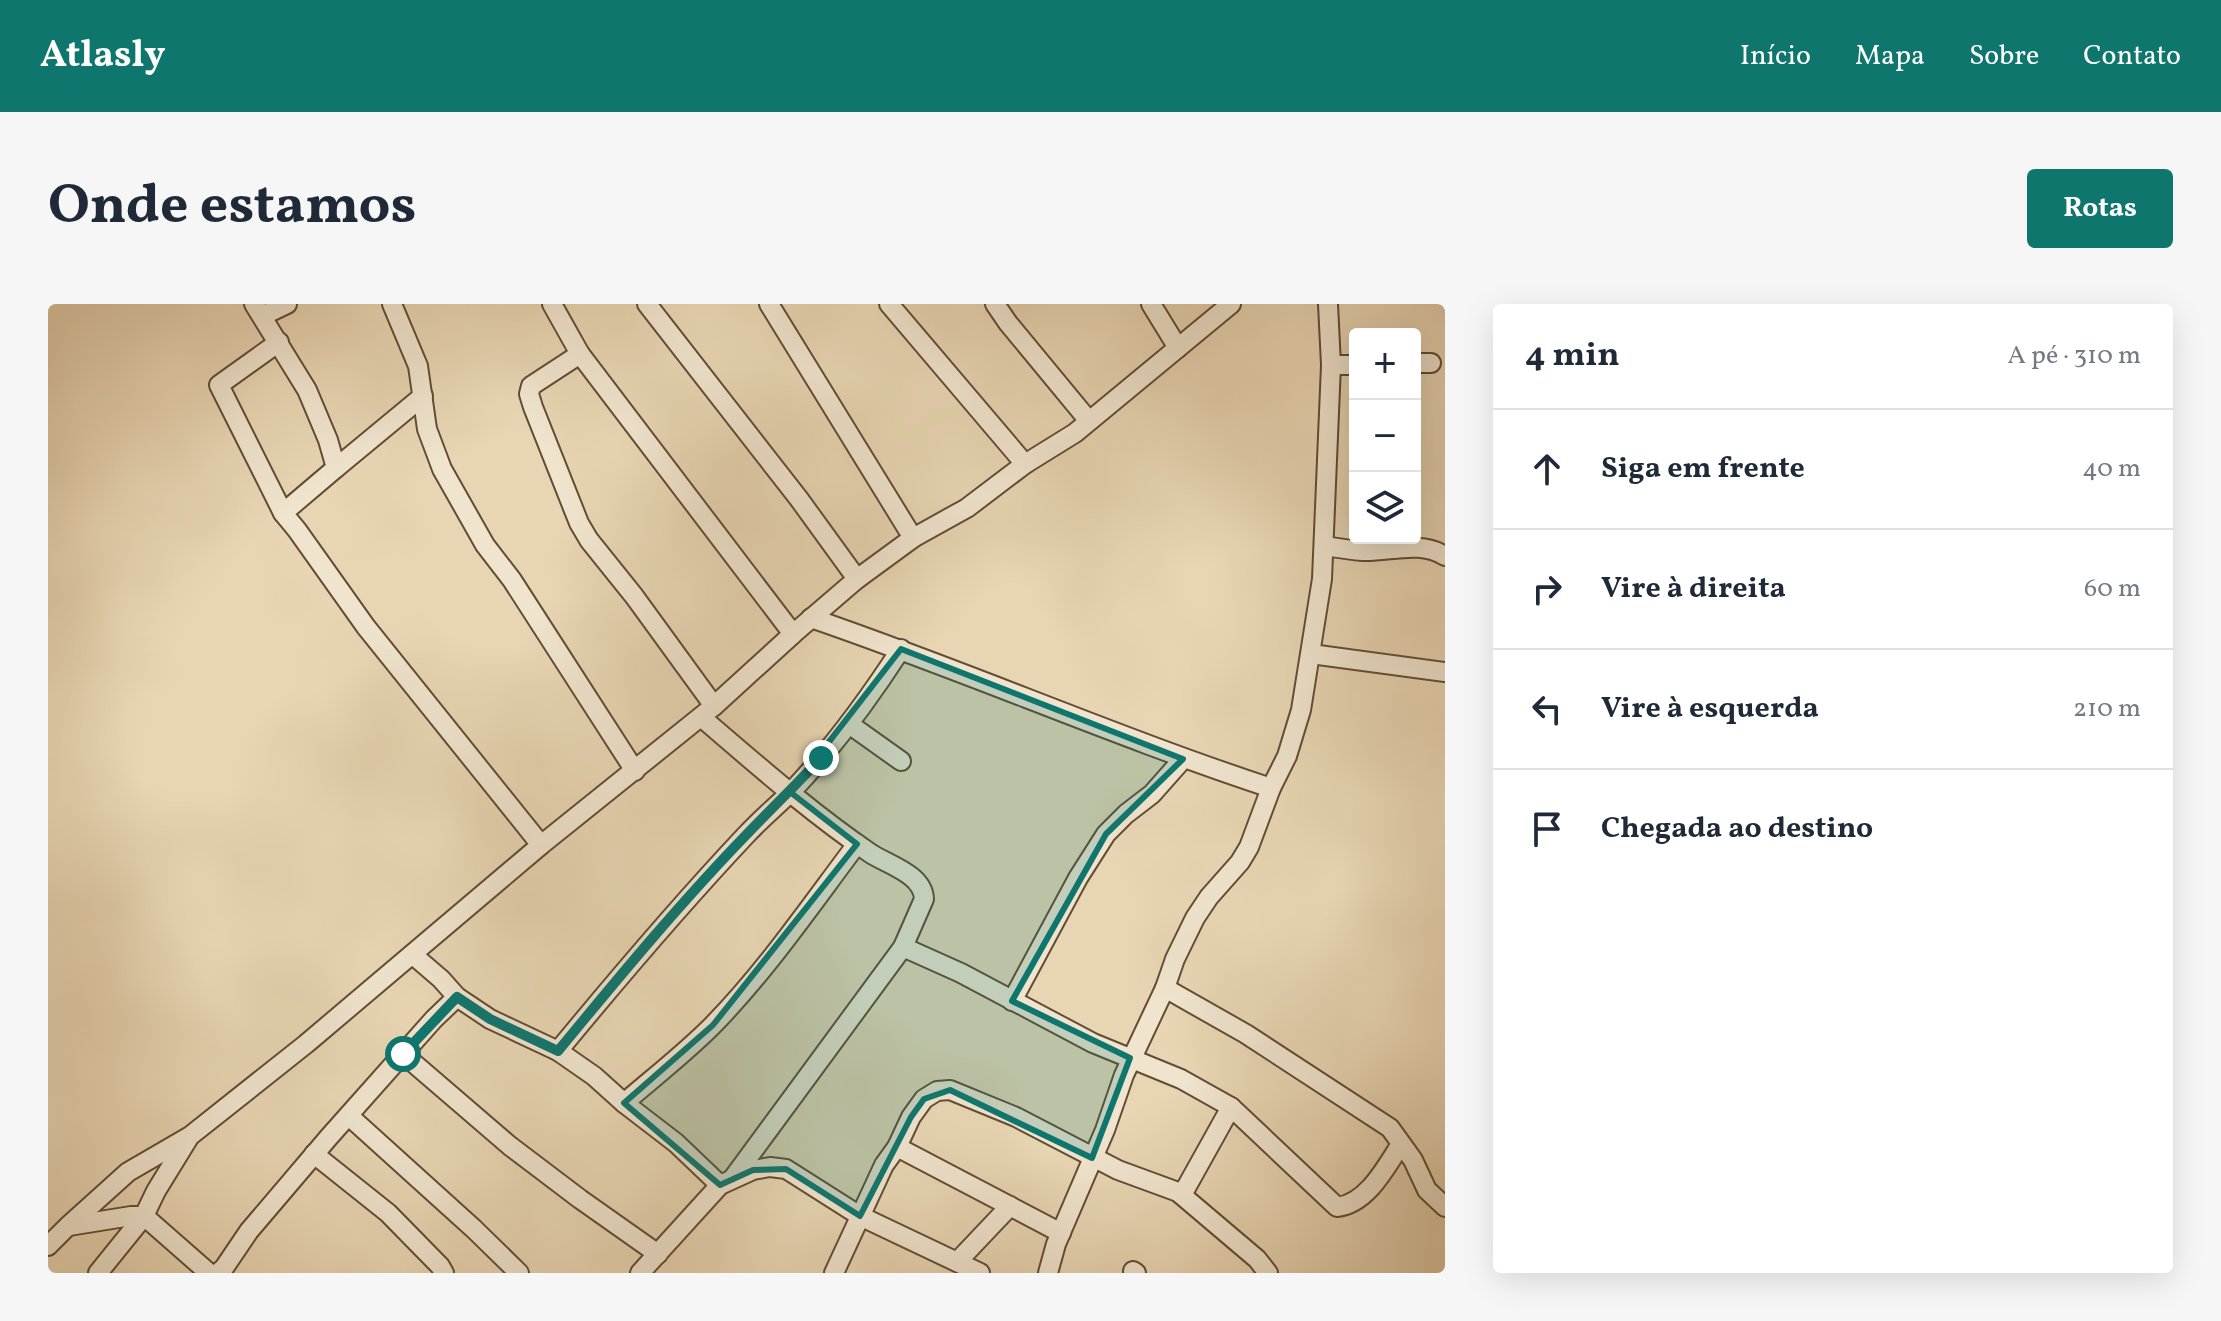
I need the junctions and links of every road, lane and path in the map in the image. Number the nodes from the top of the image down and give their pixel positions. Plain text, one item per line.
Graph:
1 (287, 304) edge
2 (392, 304) edge
3 (552, 304) edge
4 (647, 304) edge
5 (769, 304) edge
6 (889, 304) edge
7 (995, 304) edge
8 (1151, 304) edge
9 (1202, 304) edge
10 (1231, 304) edge
11 (1328, 304) edge
12 (258, 310) edge
13 (1204, 328) junction
14 (279, 342) junction
15 (1178, 348) junction
16 (580, 354) junction
17 (1331, 365) junction
18 (1349, 365) edge
19 (423, 396) junction
20 (1089, 421) junction
21 (1025, 464) junction
22 (336, 468) junction
23 (283, 513) junction
24 (913, 538) junction
25 (1324, 546) junction
26 (1445, 556) edge
27 (857, 579) junction
28 (811, 618) junction
29 (793, 634) junction
30 (901, 649) junction
31 (1311, 654) junction
32 (1445, 672) edge
33 (707, 711) junction
34 (849, 724) junction
35 (1183, 759) junction
36 (901, 761) dead end
37 (635, 771) junction
38 (1271, 788) junction
39 (790, 792) junction
40 (857, 844) junction
41 (541, 845) junction
42 (903, 947) junction
43 (413, 955) junction
44 (1165, 988) junction
45 (457, 997) junction
46 (1012, 1001) junction
47 (558, 1051) junction
48 (403, 1054) junction
49 (1130, 1058) junction
50 (624, 1103) junction
51 (1231, 1107) junction
52 (349, 1116) junction
53 (190, 1136) junction
54 (1401, 1144) junction
55 (897, 1147) junction
56 (314, 1154) junction
57 (1092, 1158) junction
58 (128, 1172) junction
59 (726, 1182) junction
60 (156, 1191) junction
61 (1182, 1195) junction
62 (1010, 1206) junction
63 (1445, 1207) edge
64 (144, 1216) junction
65 (860, 1216) junction
66 (67, 1227) junction
67 (1061, 1233) junction
68 (48, 1246) edge
69 (658, 1254) junction
70 (957, 1262) junction
71 (220, 1272) edge
72 (98, 1273) edge
73 (444, 1273) edge
74 (519, 1273) edge
75 (640, 1273) edge
76 (834, 1273) edge
77 (980, 1273) edge
78 (1048, 1273) edge
79 (1268, 1273) edge

1 - 12 street
2 - 19 street
3 - 16 street
4 - 27 street
5 - 24 street
6 - 21 street
7 - 20 street
8 - 15 street
9 - 13 street
10 - 13 street
11 - 17 street
12 - 14 street
13 - 15 street
14 - 22 street
14 - 23 street
15 - 20 street
16 - 29 street
16 - 33 street
17 - 18 street
17 - 25 street
19 - 22 street
19 - 37 street
20 - 21 street
21 - 24 street
22 - 23 street
23 - 41 street
24 - 27 street
25 - 26 street
25 - 31 street
27 - 28 street
28 - 29 street
28 - 30 street
29 - 33 street
30 - 34 street
30 - 35 street
31 - 32 street
31 - 38 street
33 - 37 street
33 - 39 street
34 - 36 street
34 - 39 street
35 - 38 street
35 - 46 street
37 - 41 street
38 - 44 street
39 - 40 street
39 - 47 street
40 - 42 street
40 - 50 street
41 - 43 street
42 - 46 street
42 - 59 street
43 - 45 street
43 - 53 street
44 - 49 street
44 - 54 street
45 - 47 street
45 - 48 street
46 - 49 street
47 - 50 street
48 - 52 street
48 - 69 street
49 - 51 street
49 - 57 street
50 - 59 street
51 - 54 street
51 - 61 street
52 - 56 street
52 - 74 street
53 - 58 street
53 - 60 street
54 - 63 street
55 - 57 street
55 - 62 street
55 - 65 street
56 - 71 street
56 - 73 street
57 - 61 street
57 - 67 street
58 - 60 street
58 - 66 street
59 - 65 street
59 - 69 street
60 - 64 street
61 - 79 street
62 - 67 street
62 - 70 street
64 - 66 street
64 - 71 street
64 - 72 street
65 - 70 street
65 - 76 street
66 - 68 street
67 - 78 street
69 - 75 street
70 - 77 street

